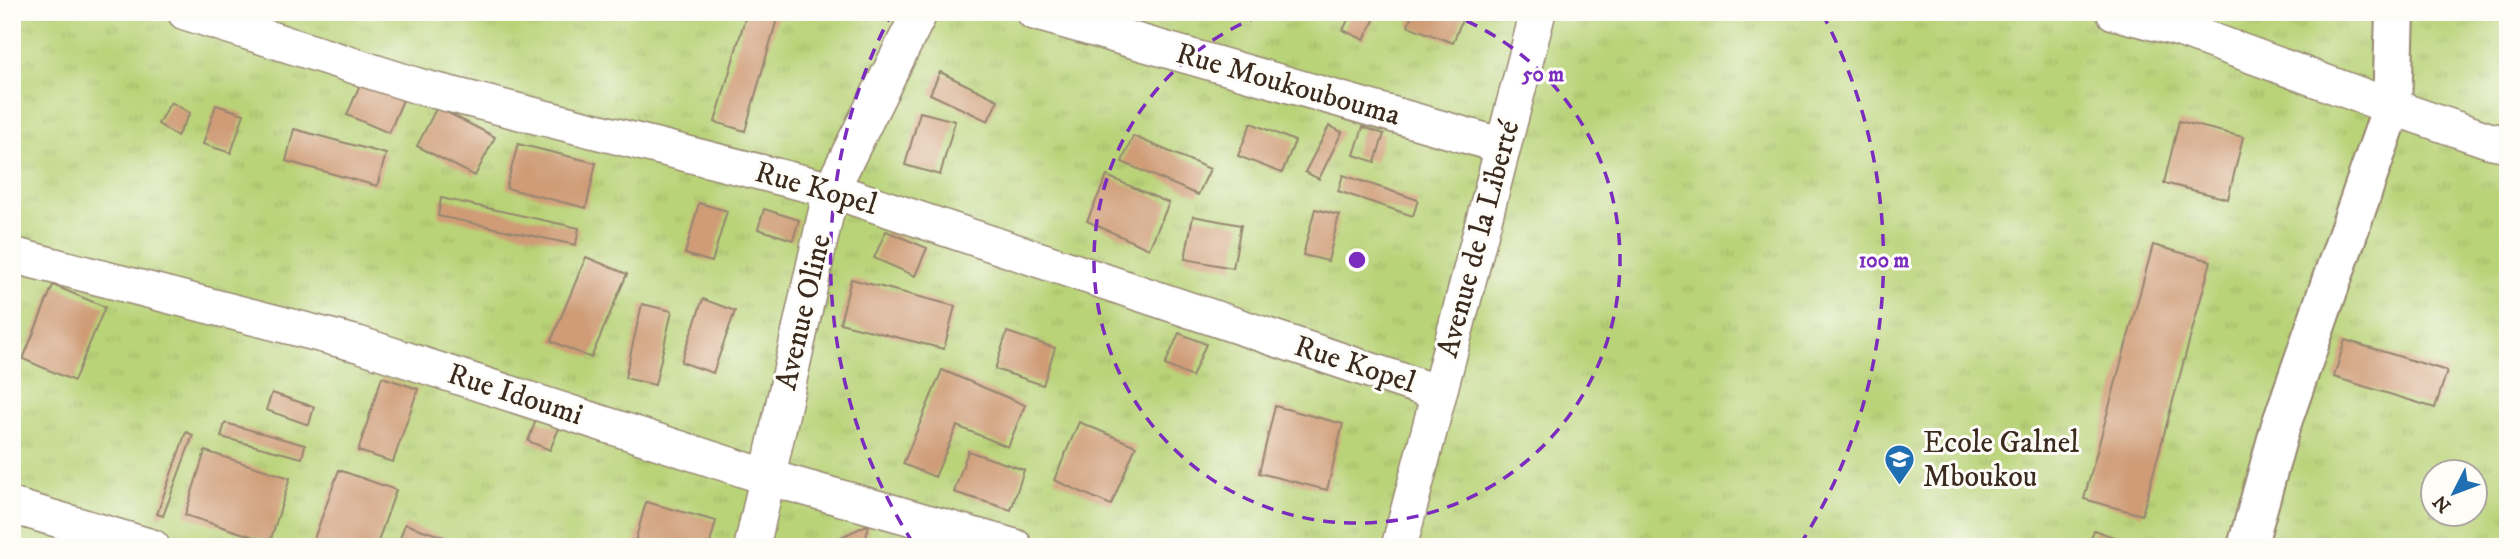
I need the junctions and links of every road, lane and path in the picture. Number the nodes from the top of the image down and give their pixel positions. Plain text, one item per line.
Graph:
1 (186, 12) edge
2 (920, 12) edge
3 (1034, 12) edge
4 (1538, 12) edge
5 (2114, 12) edge
6 (2395, 12) edge
7 (2392, 107) junction
8 (2508, 144) edge
9 (1503, 146) junction
10 (831, 190) junction
11 (12, 255) edge
12 (1438, 393) junction
13 (767, 477) junction
14 (12, 506) edge
15 (152, 547) edge
16 (752, 547) edge
17 (1015, 547) edge
18 (1399, 547) edge
19 (2247, 547) edge

1 - 10 street, Rue Kopel
2 - 10 street, Avenue Oline
3 - 9 street, Rue Moukoubouma
4 - 9 street, Avenue de la Liberté
5 - 7 street
6 - 7 main road
7 - 8 street
7 - 19 main road
9 - 12 street, Avenue de la Liberté
10 - 12 street, Rue Kopel
10 - 13 street, Avenue Oline
11 - 13 street, Rue Idoumi
12 - 18 street, Avenue de la Liberté
13 - 16 street, Avenue Oline
13 - 17 street, Rue Idoumi
14 - 15 street

